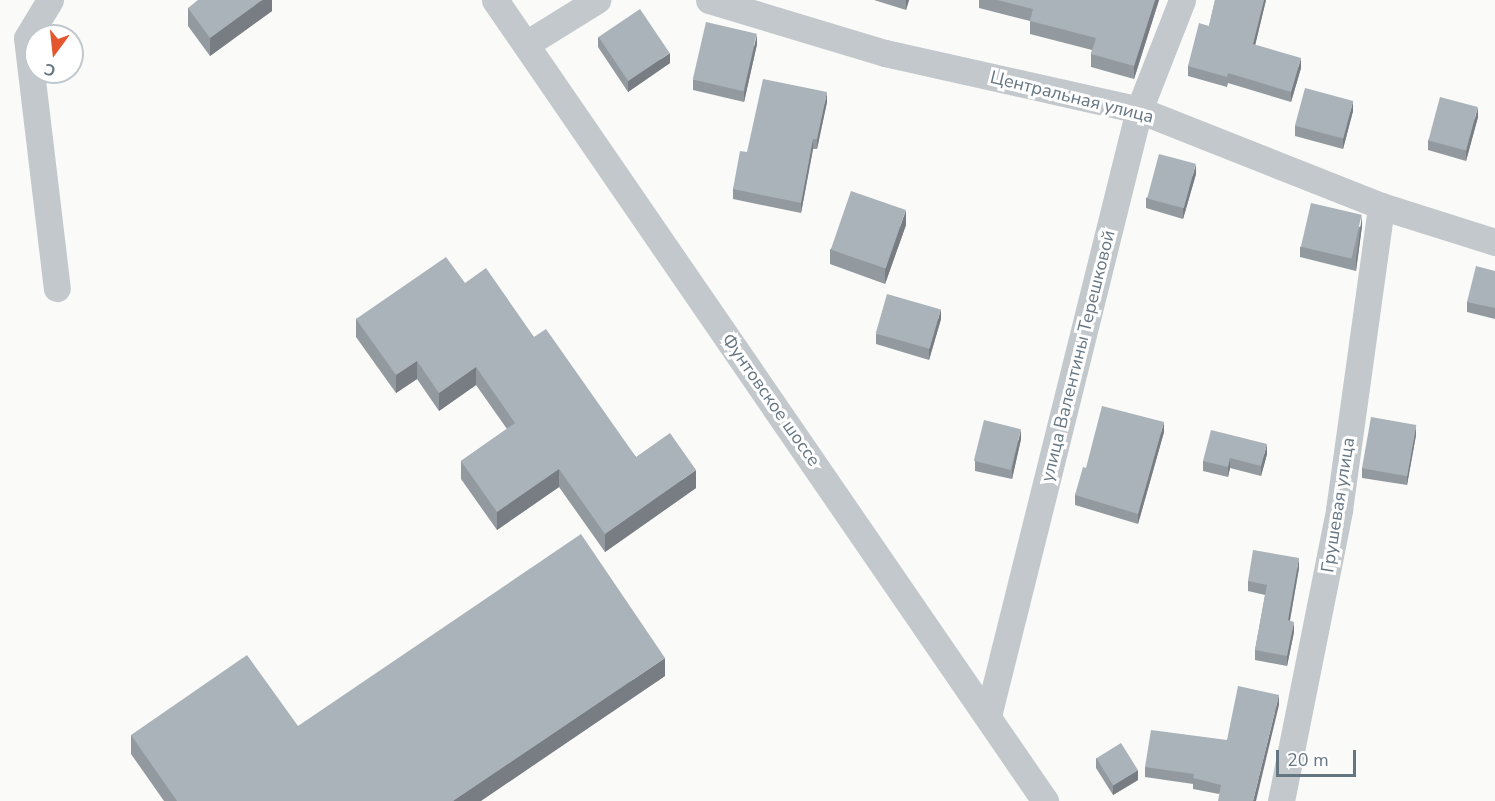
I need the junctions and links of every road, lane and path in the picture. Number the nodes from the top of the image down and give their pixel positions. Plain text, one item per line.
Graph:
1 (50, 0) edge
2 (495, 0) edge
3 (597, 0) edge
4 (709, 0) edge
5 (1182, 0) edge
6 (526, 44) junction
7 (1139, 110) junction
8 (1381, 206) junction
9 (1495, 242) edge
10 (57, 288) dead end
11 (988, 716) junction
12 (1045, 801) edge
13 (1281, 801) edge

1 - 10 street
2 - 6 street, Фунтовское шоссе
3 - 6 street
4 - 7 street, Центральная улица
5 - 7 street, улица Валентины Терешковой
6 - 11 street, Фунтовское шоссе
7 - 8 street, Центральная улица
7 - 11 street, улица Валентины Терешковой
8 - 9 street, Центральная улица
8 - 13 street, Грушевая улица
11 - 12 street, Фунтовское шоссе

